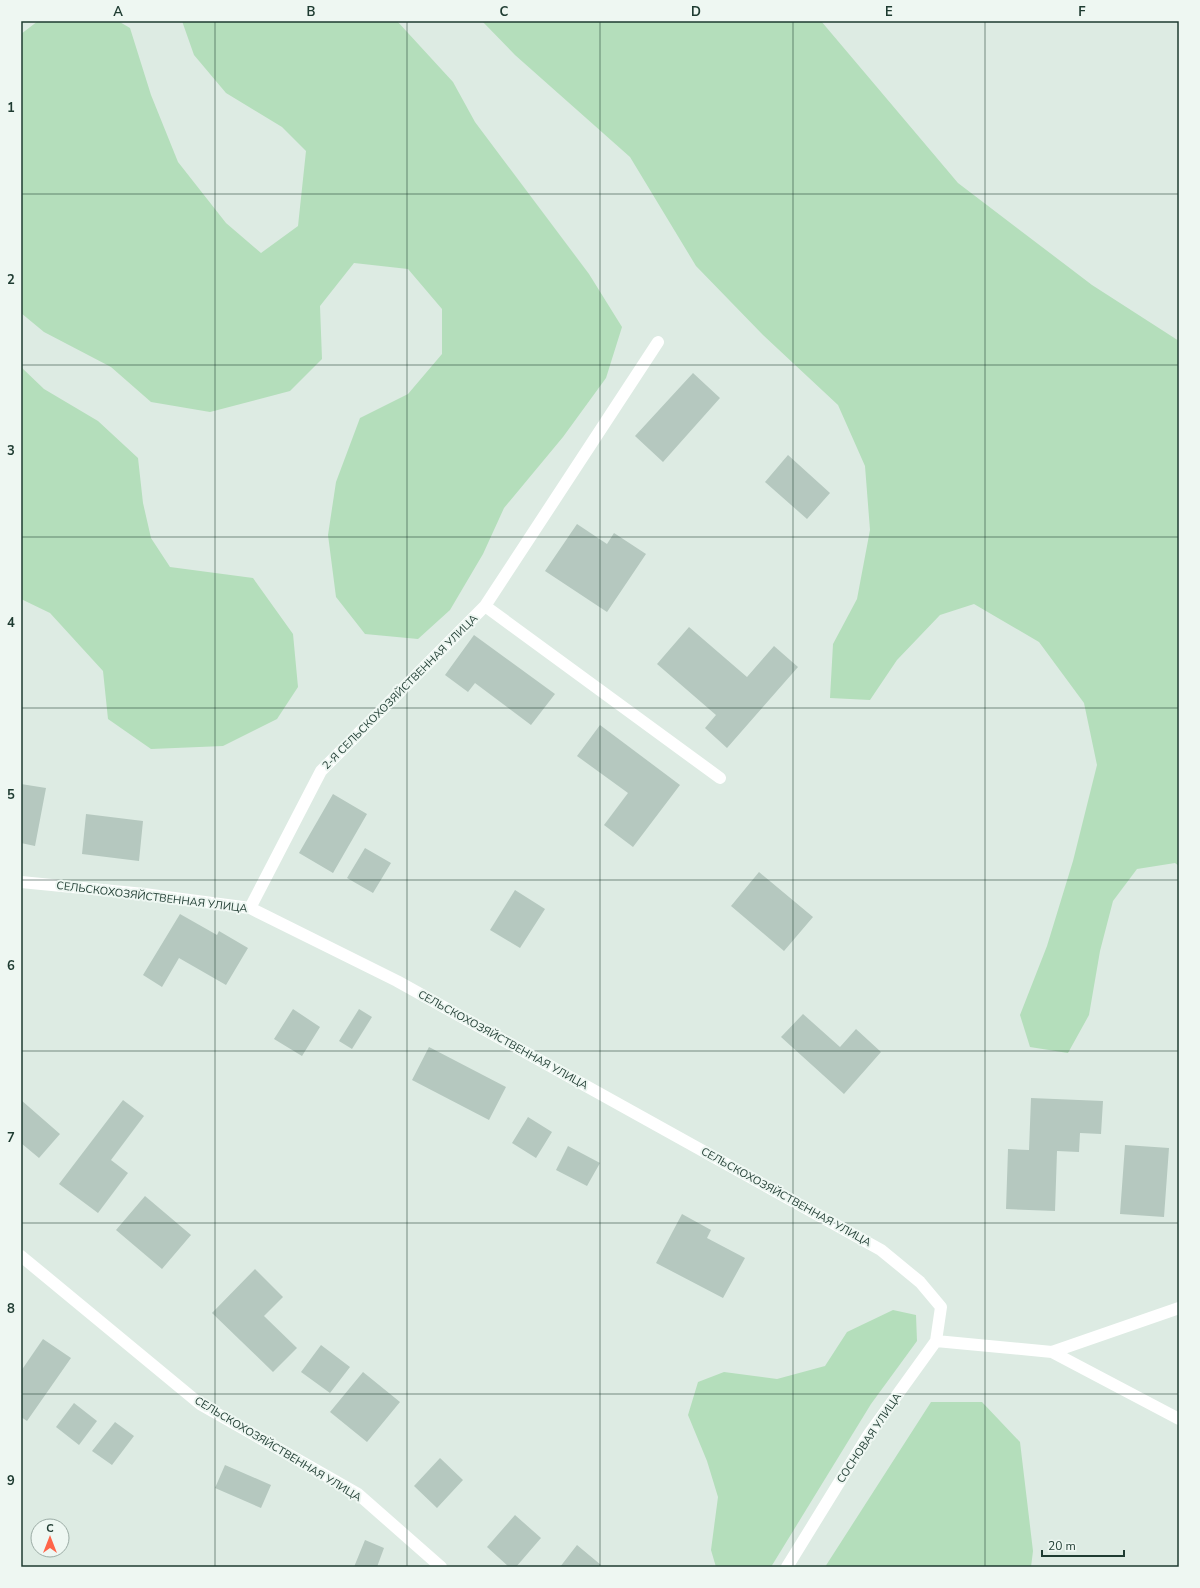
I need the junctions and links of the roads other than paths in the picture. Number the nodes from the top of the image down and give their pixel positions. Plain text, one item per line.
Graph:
1 (658, 342) dead end
2 (485, 606) junction
3 (720, 778) dead end
4 (21, 882) edge
5 (250, 908) junction
6 (21, 1256) edge
7 (941, 1307) joint
8 (1179, 1308) edge
9 (936, 1341) junction
10 (1052, 1352) junction
11 (1179, 1419) edge
12 (441, 1567) edge
13 (787, 1567) edge

1 - 2 street, 2-Я СЕЛЬСКОХОЗЯЙСТВЕННАЯ УЛИЦА
2 - 3 street, 2-Я СЕЛЬСКОХОЗЯЙСТВЕННАЯ УЛИЦА
2 - 5 street, 2-Я СЕЛЬСКОХОЗЯЙСТВЕННАЯ УЛИЦА
4 - 5 street, СЕЛЬСКОХОЗЯЙСТВЕННАЯ УЛИЦА
5 - 7 street, СЕЛЬСКОХОЗЯЙСТВЕННАЯ УЛИЦА
6 - 12 street, СЕЛЬСКОХОЗЯЙСТВЕННАЯ УЛИЦА
7 - 9 street, СОСНОВАЯ УЛИЦА
8 - 10 street
9 - 10 street
9 - 13 street, СОСНОВАЯ УЛИЦА
10 - 11 street

